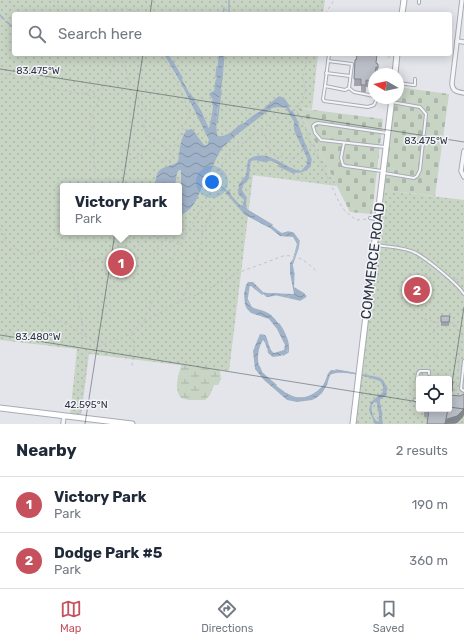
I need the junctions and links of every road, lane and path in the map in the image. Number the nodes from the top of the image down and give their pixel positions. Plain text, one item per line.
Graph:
1 (53, 0) edge
2 (89, 0) edge
3 (334, 0) edge
4 (404, 0) edge
5 (419, 0) edge
6 (462, 0) edge
7 (419, 3) dead end
8 (64, 12) edge
9 (92, 12) edge
10 (112, 12) edge
11 (137, 12) edge
12 (326, 12) edge
13 (402, 12) edge
14 (457, 41) junction
15 (464, 42) edge
16 (117, 56) edge
17 (119, 56) edge
18 (163, 56) edge
19 (172, 56) edge
20 (308, 56) edge
21 (329, 56) edge
22 (397, 56) edge
23 (328, 61) junction
24 (176, 63) dead end
25 (396, 68) edge
26 (326, 73) junction
27 (0, 74) edge
28 (350, 76) junction
29 (415, 79) dead end
30 (404, 84) edge
31 (325, 86) junction
32 (104, 87) junction
33 (349, 88) junction
34 (464, 93) edge
35 (84, 94) junction
36 (368, 95) edge
37 (99, 99) junction
38 (404, 103) edge
39 (374, 104) edge
40 (392, 104) edge
41 (279, 118) dead end
42 (260, 129) junction
43 (315, 133) junction
44 (388, 133) junction
45 (308, 138) junction
46 (344, 143) junction
47 (311, 144) junction
48 (386, 146) junction
49 (464, 151) edge
50 (172, 153) junction
51 (383, 172) junction
52 (212, 175) dead end
53 (464, 177) edge
54 (216, 178) junction
55 (92, 183) edge
56 (108, 183) edge
57 (204, 201) junction
58 (336, 202) dead end
59 (339, 202) junction
60 (370, 218) joint
61 (378, 219) junction
62 (0, 229) edge
63 (183, 229) dead end
64 (190, 229) junction
65 (203, 232) junction
66 (165, 238) junction
67 (180, 245) junction
68 (375, 245) junction
69 (157, 250) junction
70 (154, 253) dead end
71 (69, 262) junction
72 (316, 271) dead end
73 (464, 277) edge
74 (454, 281) junction
75 (0, 292) edge
76 (288, 293) dead end
77 (464, 294) edge
78 (288, 298) dead end
79 (177, 303) junction
80 (424, 319) dead end
81 (143, 322) junction
82 (450, 323) edge
83 (132, 333) junction
84 (433, 333) dead end
85 (84, 336) junction
86 (108, 342) junction
87 (434, 345) dead end
88 (436, 359) dead end
89 (464, 362) edge
90 (132, 366) dead end
91 (429, 374) dead end
92 (418, 376) edge
93 (457, 378) dead end
94 (464, 391) edge
95 (0, 408) edge
96 (64, 416) junction
97 (80, 418) junction
98 (464, 419) edge
99 (63, 424) edge
100 (132, 424) edge
101 (353, 424) edge
102 (458, 424) edge

1 - 8 path
2 - 9 path
3 - 12 path
4 - 13 main road
5 - 7 lane
6 - 14 street
10 - 11 path
14 - 15 street
14 - 34 street
16 - 32 path
17 - 50 path
18 - 50 path
19 - 24 path
20 - 45 path
21 - 23 lane
22 - 25 main road
23 - 26 lane
23 - 28 lane
26 - 28 lane
26 - 31 lane
27 - 35 path
28 - 33 lane
29 - 30 lane
31 - 33 lane
31 - 39 lane
32 - 35 path
32 - 37 path
33 - 36 lane
35 - 37 path
37 - 55 path
38 - 51 lane
40 - 44 main road, COMMERCE ROAD
41 - 42 path
42 - 47 path
42 - 54 path
43 - 44 lane
43 - 45 path
43 - 46 lane
44 - 48 main road, COMMERCE ROAD
45 - 47 path
46 - 48 lane
46 - 51 lane
47 - 59 path
48 - 51 main road, COMMERCE ROAD
49 - 53 street
50 - 56 path
51 - 61 main road, COMMERCE ROAD
52 - 54 path
54 - 57 path
57 - 64 path
57 - 65 path
58 - 59 path
59 - 60 path
60 - 61 lane
61 - 68 main road, COMMERCE ROAD
62 - 71 path
63 - 64 path
64 - 65 path
64 - 67 path
65 - 79 path
66 - 67 path
66 - 69 path
66 - 69 path
66 - 71 path
67 - 81 path
68 - 74 lane
68 - 101 main road, COMMERCE ROAD
69 - 70 path
71 - 85 path
72 - 79 path
73 - 74 path
74 - 77 lane
75 - 85 path
76 - 78 path
79 - 81 path
80 - 84 path
81 - 83 path
82 - 93 path
83 - 86 path
83 - 90 path
85 - 86 path
86 - 97 path
87 - 88 path
89 - 94 lane
91 - 92 lane
95 - 96 main road
96 - 97 main road
96 - 99 street
97 - 100 main road
98 - 102 path

